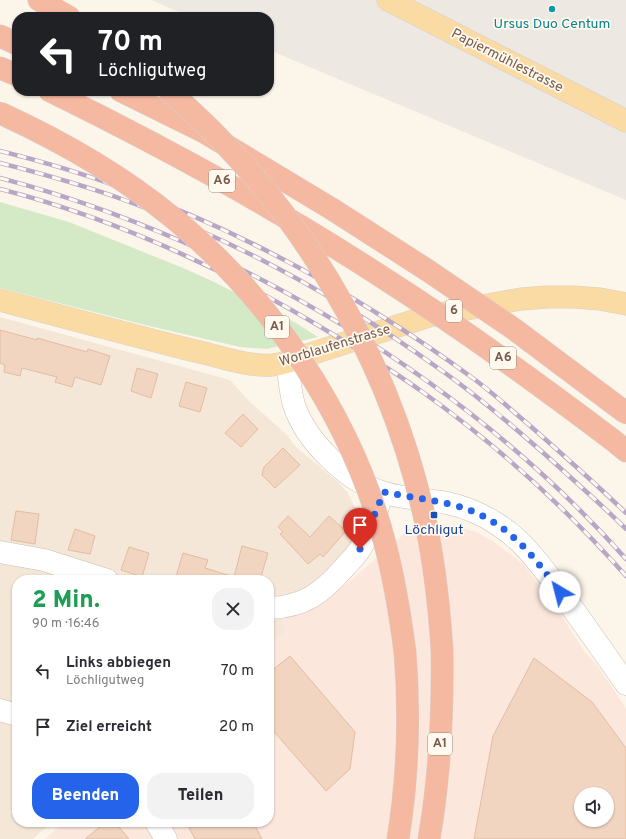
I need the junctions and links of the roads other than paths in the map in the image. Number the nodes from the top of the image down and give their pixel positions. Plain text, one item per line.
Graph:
1 (39, 0) edge
2 (388, 0) edge
3 (60, 12) edge
4 (0, 36) edge
5 (12, 42) edge
6 (0, 68) edge
7 (12, 73) edge
8 (60, 96) edge
9 (131, 96) edge
10 (175, 96) edge
11 (0, 114) edge
12 (626, 121) edge
13 (0, 300) edge
14 (626, 304) edge
15 (287, 363) junction
16 (626, 413) edge
17 (620, 446) edge
18 (384, 492) junction
19 (0, 552) edge
20 (91, 575) edge
21 (274, 607) edge
22 (626, 684) edge
23 (0, 710) edge
24 (12, 714) edge
25 (159, 827) edge
26 (166, 839) edge
27 (398, 839) edge
28 (429, 839) edge

1 - 3 highway
2 - 12 main road, Papiermühlestrasse
4 - 5 highway
6 - 7 highway
8 - 17 highway, A6, bridge
9 - 16 highway, A6, bridge
10 - 28 highway, A1, bridge
11 - 27 highway, A1, bridge
13 - 15 main road, Worblaufenstrasse / 6
14 - 15 main road, Worblaufenstrasse / 6
15 - 18 street
18 - 21 street
18 - 22 street
19 - 20 street
23 - 24 street
25 - 26 street

